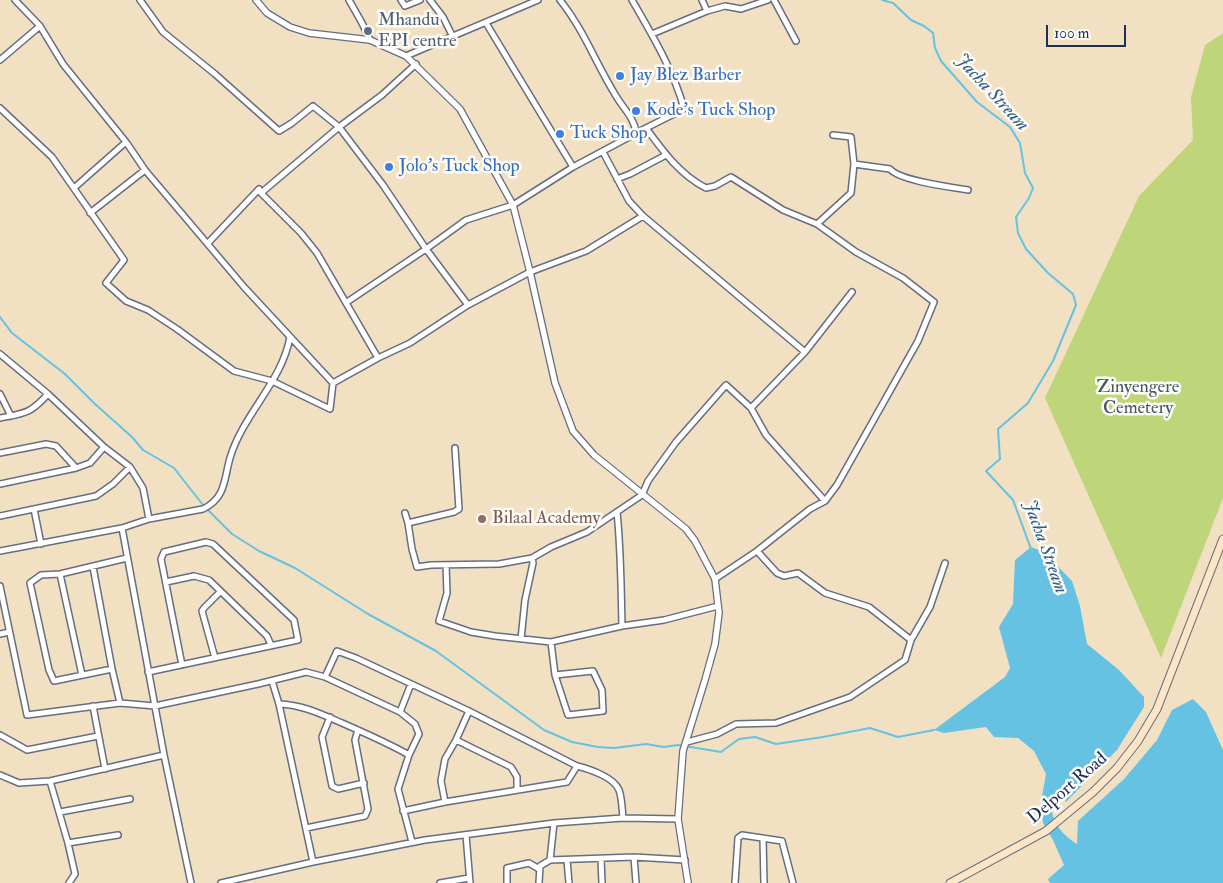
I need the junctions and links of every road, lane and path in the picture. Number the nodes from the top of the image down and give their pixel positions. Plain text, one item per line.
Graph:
1 (15, 0) edge
2 (140, 0) edge
3 (256, 0) edge
4 (349, 0) edge
5 (401, 0) edge
6 (420, 0) edge
7 (430, 0) edge
8 (538, 0) edge
9 (560, 0) edge
10 (632, 0) edge
11 (702, 0) edge
12 (768, 0) edge
13 (774, 0) edge
14 (522, 3) edge
15 (707, 10) junction
16 (486, 22) junction
17 (40, 26) junction
18 (652, 34) junction
19 (453, 37) junction
20 (370, 40) junction
21 (796, 41) dead end
22 (406, 56) junction
23 (0, 60) edge
24 (416, 64) junction
25 (0, 108) edge
26 (339, 127) junction
27 (646, 128) junction
28 (636, 133) junction
29 (833, 136) dead end
30 (126, 142) junction
31 (603, 152) junction
32 (666, 156) junction
33 (854, 164) junction
34 (573, 167) junction
35 (145, 170) junction
36 (617, 179) junction
37 (74, 188) junction
38 (968, 190) dead end
39 (260, 193) junction
40 (513, 205) junction
41 (90, 213) junction
42 (643, 216) junction
43 (817, 224) junction
44 (208, 243) junction
45 (426, 249) junction
46 (530, 272) junction
47 (852, 292) dead end
48 (347, 302) junction
49 (468, 304) junction
50 (290, 337) junction
51 (806, 352) junction
52 (0, 354) edge
53 (378, 358) junction
54 (272, 381) junction
55 (333, 383) junction
56 (0, 394) edge
57 (48, 394) junction
58 (752, 408) junction
59 (12, 416) junction
60 (0, 418) edge
61 (104, 447) junction
62 (455, 448) dead end
63 (0, 452) edge
64 (130, 467) junction
65 (76, 468) junction
66 (0, 484) edge
67 (642, 495) junction
68 (824, 501) junction
69 (34, 509) junction
70 (617, 512) junction
71 (405, 513) dead end
72 (0, 516) edge
73 (149, 519) junction
74 (408, 523) junction
75 (122, 528) junction
76 (1223, 539) edge
77 (41, 544) junction
78 (0, 551) edge
79 (757, 551) junction
80 (128, 558) junction
81 (532, 558) junction
82 (946, 563) dead end
83 (446, 565) junction
84 (93, 567) junction
85 (60, 574) junction
86 (715, 579) junction
87 (166, 582) junction
88 (0, 586) edge
89 (220, 592) junction
90 (718, 606) junction
91 (622, 626) junction
92 (9, 632) junction
93 (0, 634) edge
94 (521, 639) junction
95 (912, 640) junction
96 (551, 642) junction
97 (271, 645) junction
98 (215, 658) junction
99 (182, 665) junction
100 (112, 668) junction
101 (148, 672) junction
102 (82, 675) junction
103 (555, 676) junction
104 (325, 678) junction
105 (272, 681) junction
106 (411, 684) junction
107 (120, 703) junction
108 (280, 704) junction
109 (93, 706) junction
110 (155, 706) junction
111 (469, 711) junction
112 (400, 712) junction
113 (330, 718) junction
114 (358, 730) junction
115 (0, 735) edge
116 (98, 736) junction
117 (456, 740) junction
118 (687, 742) junction
119 (164, 755) junction
120 (410, 755) junction
121 (577, 766) junction
122 (104, 769) junction
123 (0, 775) edge
124 (50, 781) junction
125 (364, 783) junction
126 (517, 789) junction
127 (130, 799) dead end
128 (445, 802) junction
129 (403, 811) junction
130 (60, 812) junction
131 (623, 818) junction
132 (678, 819) junction
133 (554, 823) junction
134 (306, 828) junction
135 (118, 835) dead end
136 (466, 835) junction
137 (763, 838) junction
138 (412, 842) junction
139 (68, 843) junction
140 (634, 857) junction
141 (601, 859) junction
142 (550, 860) junction
143 (567, 860) junction
144 (685, 860) junction
145 (313, 862) junction
146 (539, 869) junction
147 (470, 880) edge
148 (69, 883) edge
149 (191, 883) edge
150 (221, 883) edge
151 (440, 883) edge
152 (507, 883) edge
153 (539, 883) edge
154 (569, 883) edge
155 (602, 883) edge
156 (636, 883) edge
157 (688, 883) edge
158 (735, 883) edge
159 (764, 883) edge
160 (794, 883) edge
161 (950, 883) edge

1 - 17 street
2 - 26 street
3 - 20 street
4 - 20 street
5 - 6 street
7 - 19 street
8 - 14 street
9 - 28 street
10 - 18 street
11 - 15 street
12 - 15 street
13 - 21 street
14 - 16 street
15 - 18 street
16 - 19 street
16 - 34 street
17 - 23 street
17 - 30 street
18 - 27 street
19 - 22 street
20 - 22 street
22 - 24 street
24 - 26 street
24 - 40 street
25 - 37 street
26 - 39 street
26 - 45 street
27 - 28 street
27 - 32 street
28 - 31 street
29 - 33 street
30 - 35 street
30 - 37 street
31 - 34 street
31 - 36 street
32 - 36 street
32 - 43 street
33 - 38 street
33 - 43 street
34 - 40 street
35 - 41 street
35 - 44 street
36 - 42 street
37 - 41 street
39 - 44 street
39 - 48 street
40 - 45 street
40 - 46 street
41 - 54 street
42 - 46 street
42 - 51 street
43 - 68 street
44 - 50 street
45 - 48 street
45 - 49 street
46 - 49 street
46 - 67 street
47 - 51 street
48 - 53 street
49 - 53 street
50 - 54 street
50 - 55 street
51 - 58 street
52 - 57 street
53 - 55 street
54 - 55 street
54 - 73 street
56 - 59 street
57 - 59 street
57 - 61 street
58 - 67 street
58 - 68 street
59 - 60 street
61 - 64 street
61 - 65 street
62 - 74 street
63 - 65 street
64 - 69 street
64 - 73 street
65 - 66 street
67 - 70 street
67 - 86 street
68 - 79 street
69 - 72 street
69 - 77 street
70 - 81 street
70 - 91 street
71 - 74 street
73 - 75 street
74 - 83 street
75 - 77 street
75 - 80 street
76 - 161 main road, Delport Road
77 - 78 street
79 - 86 street
79 - 95 street
80 - 84 street
80 - 101 street
81 - 83 street
81 - 94 street
82 - 95 street
83 - 94 street
84 - 85 street
84 - 100 street
85 - 102 street
85 - 102 street
86 - 90 street
87 - 89 street
87 - 97 street
87 - 99 street
88 - 92 street
89 - 97 street
89 - 98 street
90 - 91 street
90 - 118 street
91 - 96 street
92 - 93 street
92 - 109 street
94 - 96 street
95 - 118 street
96 - 103 street
97 - 98 street
98 - 99 street
99 - 101 street
100 - 102 street
100 - 107 street
101 - 110 street
103 - 103 street
104 - 105 street
104 - 106 street
104 - 112 street
105 - 108 street
105 - 110 street
106 - 111 street
106 - 112 street
107 - 109 street
107 - 110 street
108 - 113 street
108 - 134 street
109 - 116 street
110 - 119 street
111 - 117 street
111 - 121 street
112 - 120 street
113 - 114 street
113 - 125 street
114 - 120 street
114 - 125 street
115 - 116 street
116 - 122 street
117 - 126 street
117 - 128 street
118 - 132 street
119 - 122 street
119 - 149 street
120 - 129 street
121 - 126 street
121 - 131 street
122 - 124 street
123 - 124 street
124 - 130 street
125 - 134 street
126 - 128 street
127 - 130 street
128 - 129 street
129 - 138 street
130 - 139 street
131 - 132 street
131 - 133 street
132 - 144 street
133 - 136 street
133 - 142 street
134 - 145 street
135 - 139 street
136 - 138 street
136 - 147 street
137 - 158 street
137 - 159 street
137 - 160 street
138 - 145 street
139 - 148 street
140 - 141 street
140 - 144 street
140 - 156 street
141 - 143 street
141 - 155 street
142 - 143 street
142 - 146 street
143 - 154 street
144 - 157 street
145 - 150 street
146 - 152 street
146 - 153 street
147 - 151 street

